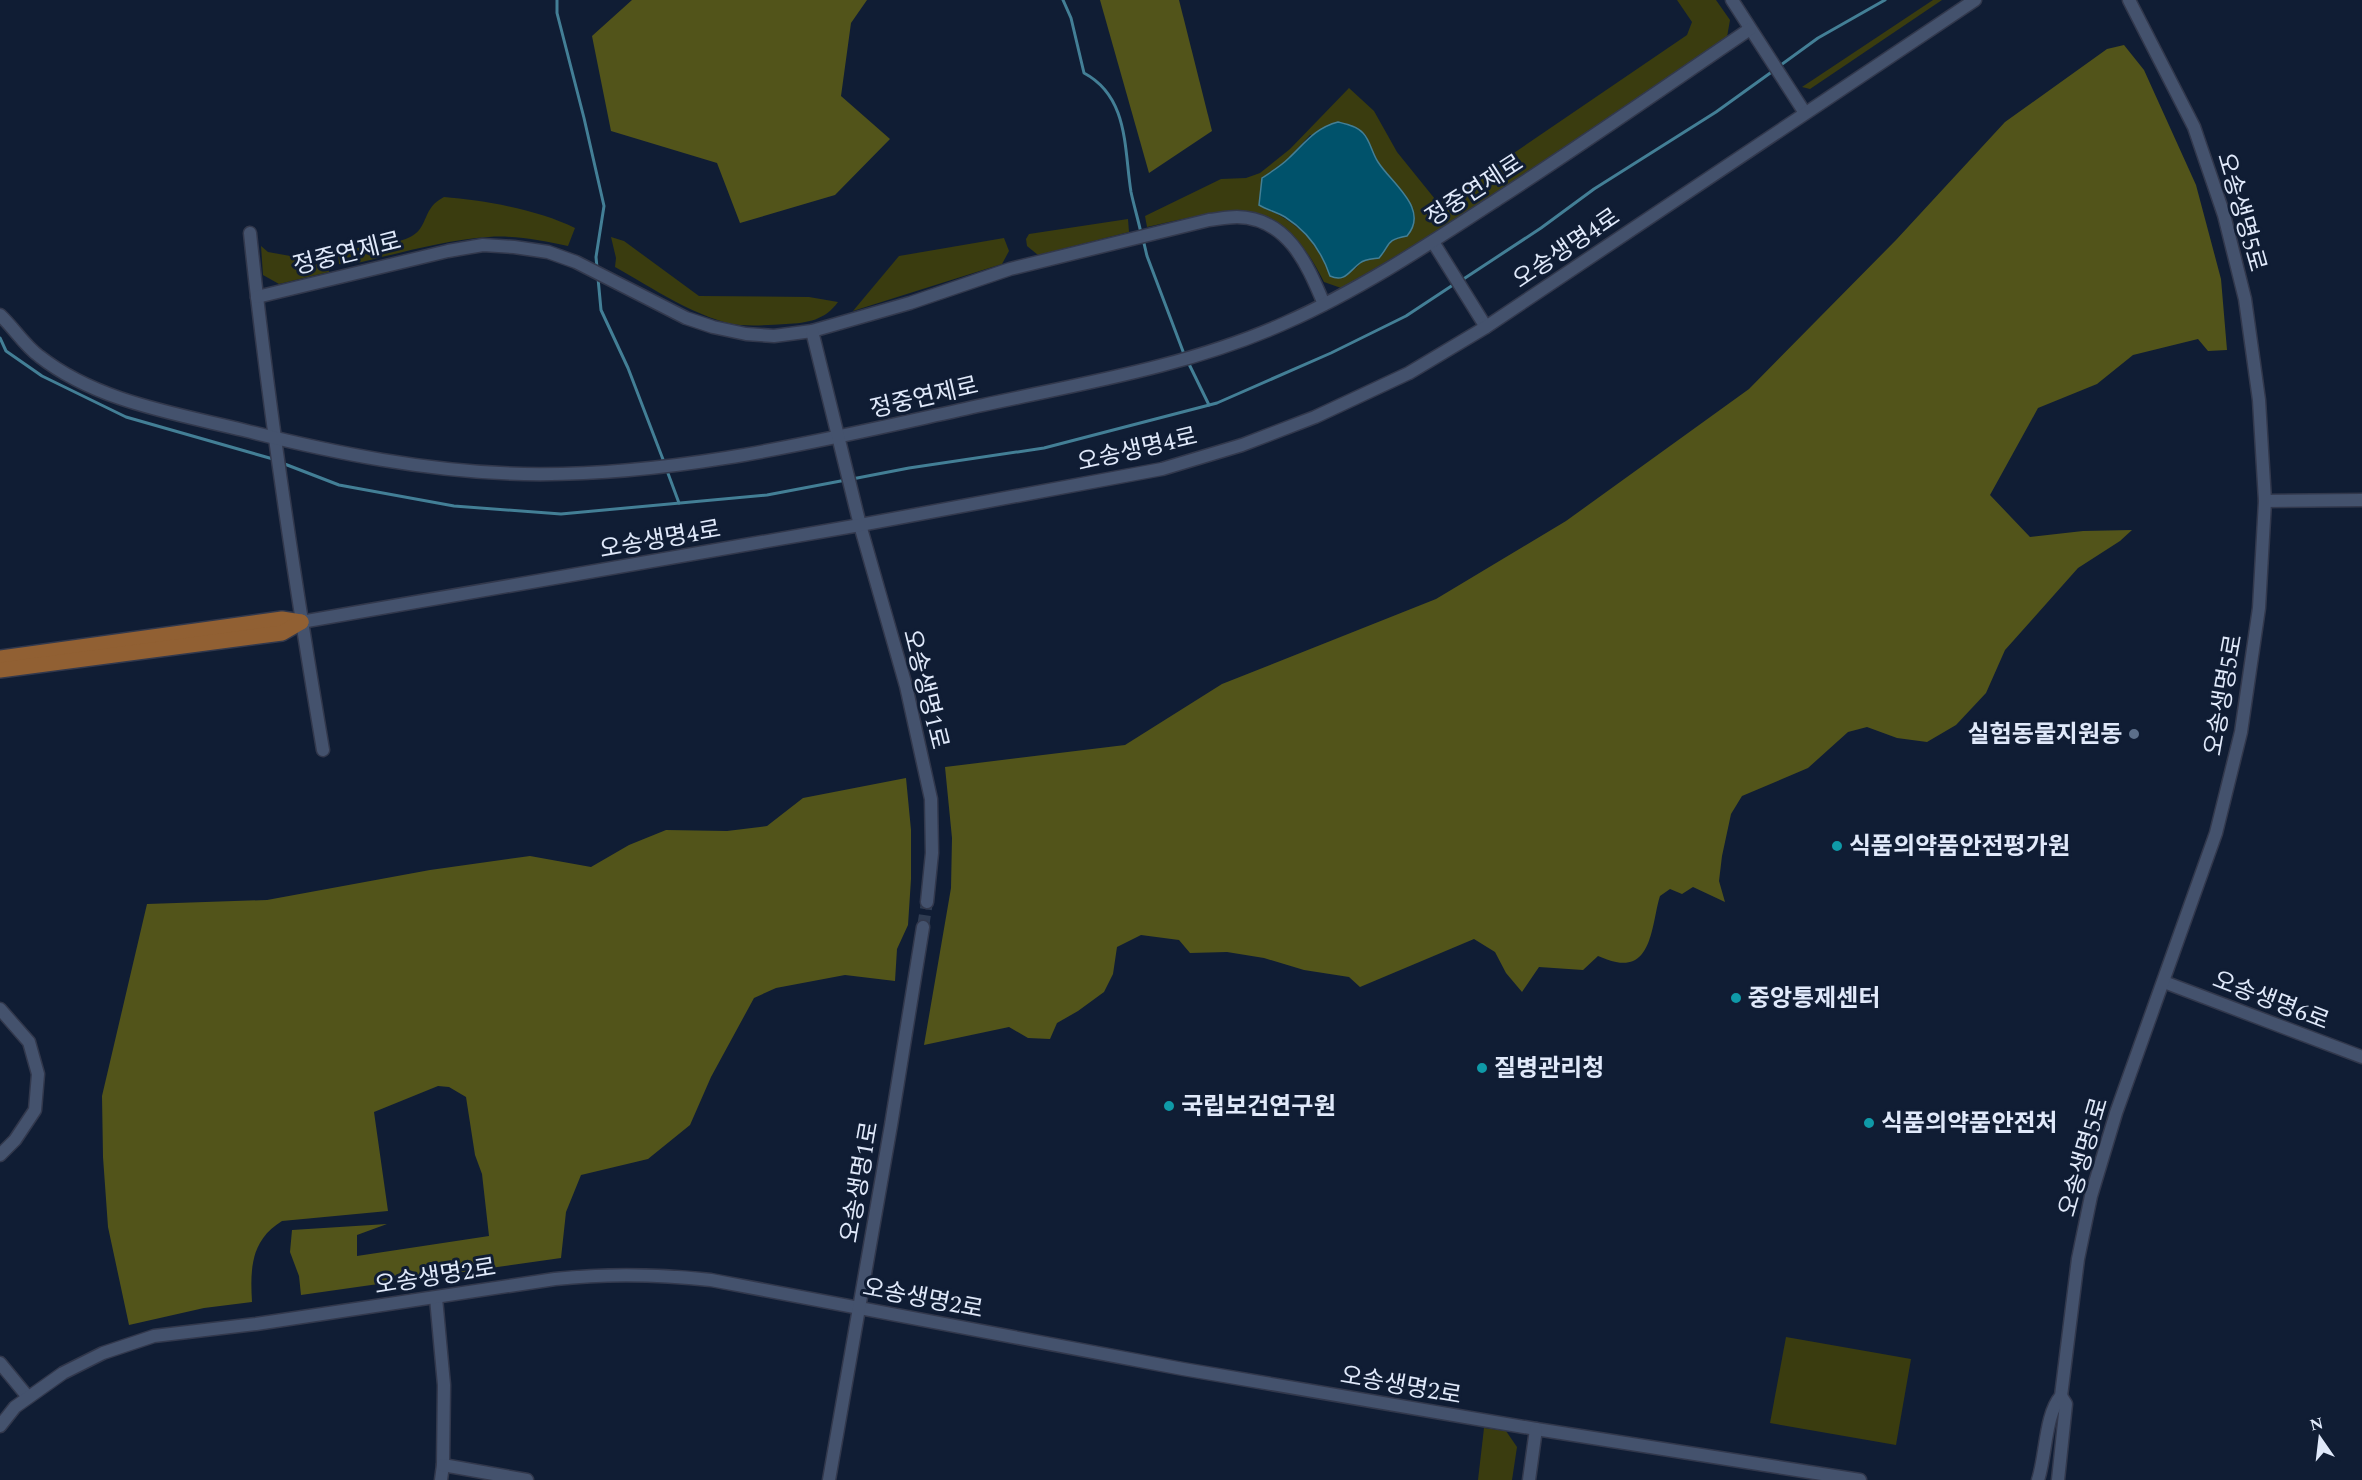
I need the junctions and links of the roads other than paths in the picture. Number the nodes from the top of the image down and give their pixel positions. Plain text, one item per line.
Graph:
1 (1732, 0) edge
2 (1975, 0) edge
3 (2129, 0) edge
4 (1750, 29) junction
5 (1805, 113) junction
6 (250, 233) dead end
7 (1435, 245) junction
8 (257, 297) junction
9 (1324, 304) junction
10 (0, 308) edge
11 (4, 319) edge
12 (1483, 323) junction
13 (812, 331) junction
14 (840, 442) junction
15 (275, 444) junction
16 (2362, 500) edge
17 (2265, 501) junction
18 (860, 525) junction
19 (301, 622) junction
20 (0, 657) edge
21 (0, 670) edge
22 (323, 750) dead end
23 (927, 902) tunnel mouth
24 (922, 927) tunnel mouth
25 (2164, 982) junction
26 (0, 1009) edge
27 (2362, 1056) edge
28 (0, 1155) edge
29 (436, 1298) junction
30 (858, 1307) junction
31 (0, 1363) edge
32 (2061, 1396) junction
33 (28, 1397) junction
34 (0, 1426) edge
35 (1536, 1430) junction
36 (443, 1465) junction
37 (441, 1480) edge
38 (527, 1480) edge
39 (829, 1480) edge
40 (1529, 1480) edge
41 (1860, 1480) edge
42 (2038, 1480) edge
43 (2058, 1480) edge

1 - 4 street
2 - 5 street, 오송생명4로
3 - 17 street, 오송생명5로
4 - 5 street
4 - 7 street, 정중연제로
5 - 12 street, 오송생명4로
6 - 8 street
7 - 9 street, 정중연제로
7 - 12 street
8 - 13 street, 정중연제로
8 - 15 street
9 - 13 street
9 - 14 street, 정중연제로
10 - 11 street
11 - 15 street
12 - 18 street, 오송생명4로
13 - 14 street, 오송생명1로
14 - 15 street, 정중연제로
14 - 18 street, 오송생명1로
15 - 19 street
16 - 17 street
17 - 25 street, 오송생명5로
18 - 19 street, 오송생명4로
18 - 23 street, 오송생명1로
19 - 20 main road
19 - 21 main road
19 - 22 street
24 - 30 street, 오송생명1로
25 - 27 street, 오송생명6로
25 - 32 street, 오송생명5로
26 - 28 street
29 - 30 street, 오송생명2로
29 - 33 street, 오송생명2로
29 - 36 street
30 - 35 street, 오송생명2로
30 - 39 street, 오송생명1로
31 - 33 street
32 - 42 street, 오송생명5로
32 - 43 street, 오송생명5로
33 - 34 street, 오송생명2로
35 - 40 street
35 - 41 street, 오송생명2로
36 - 37 street
36 - 38 street

